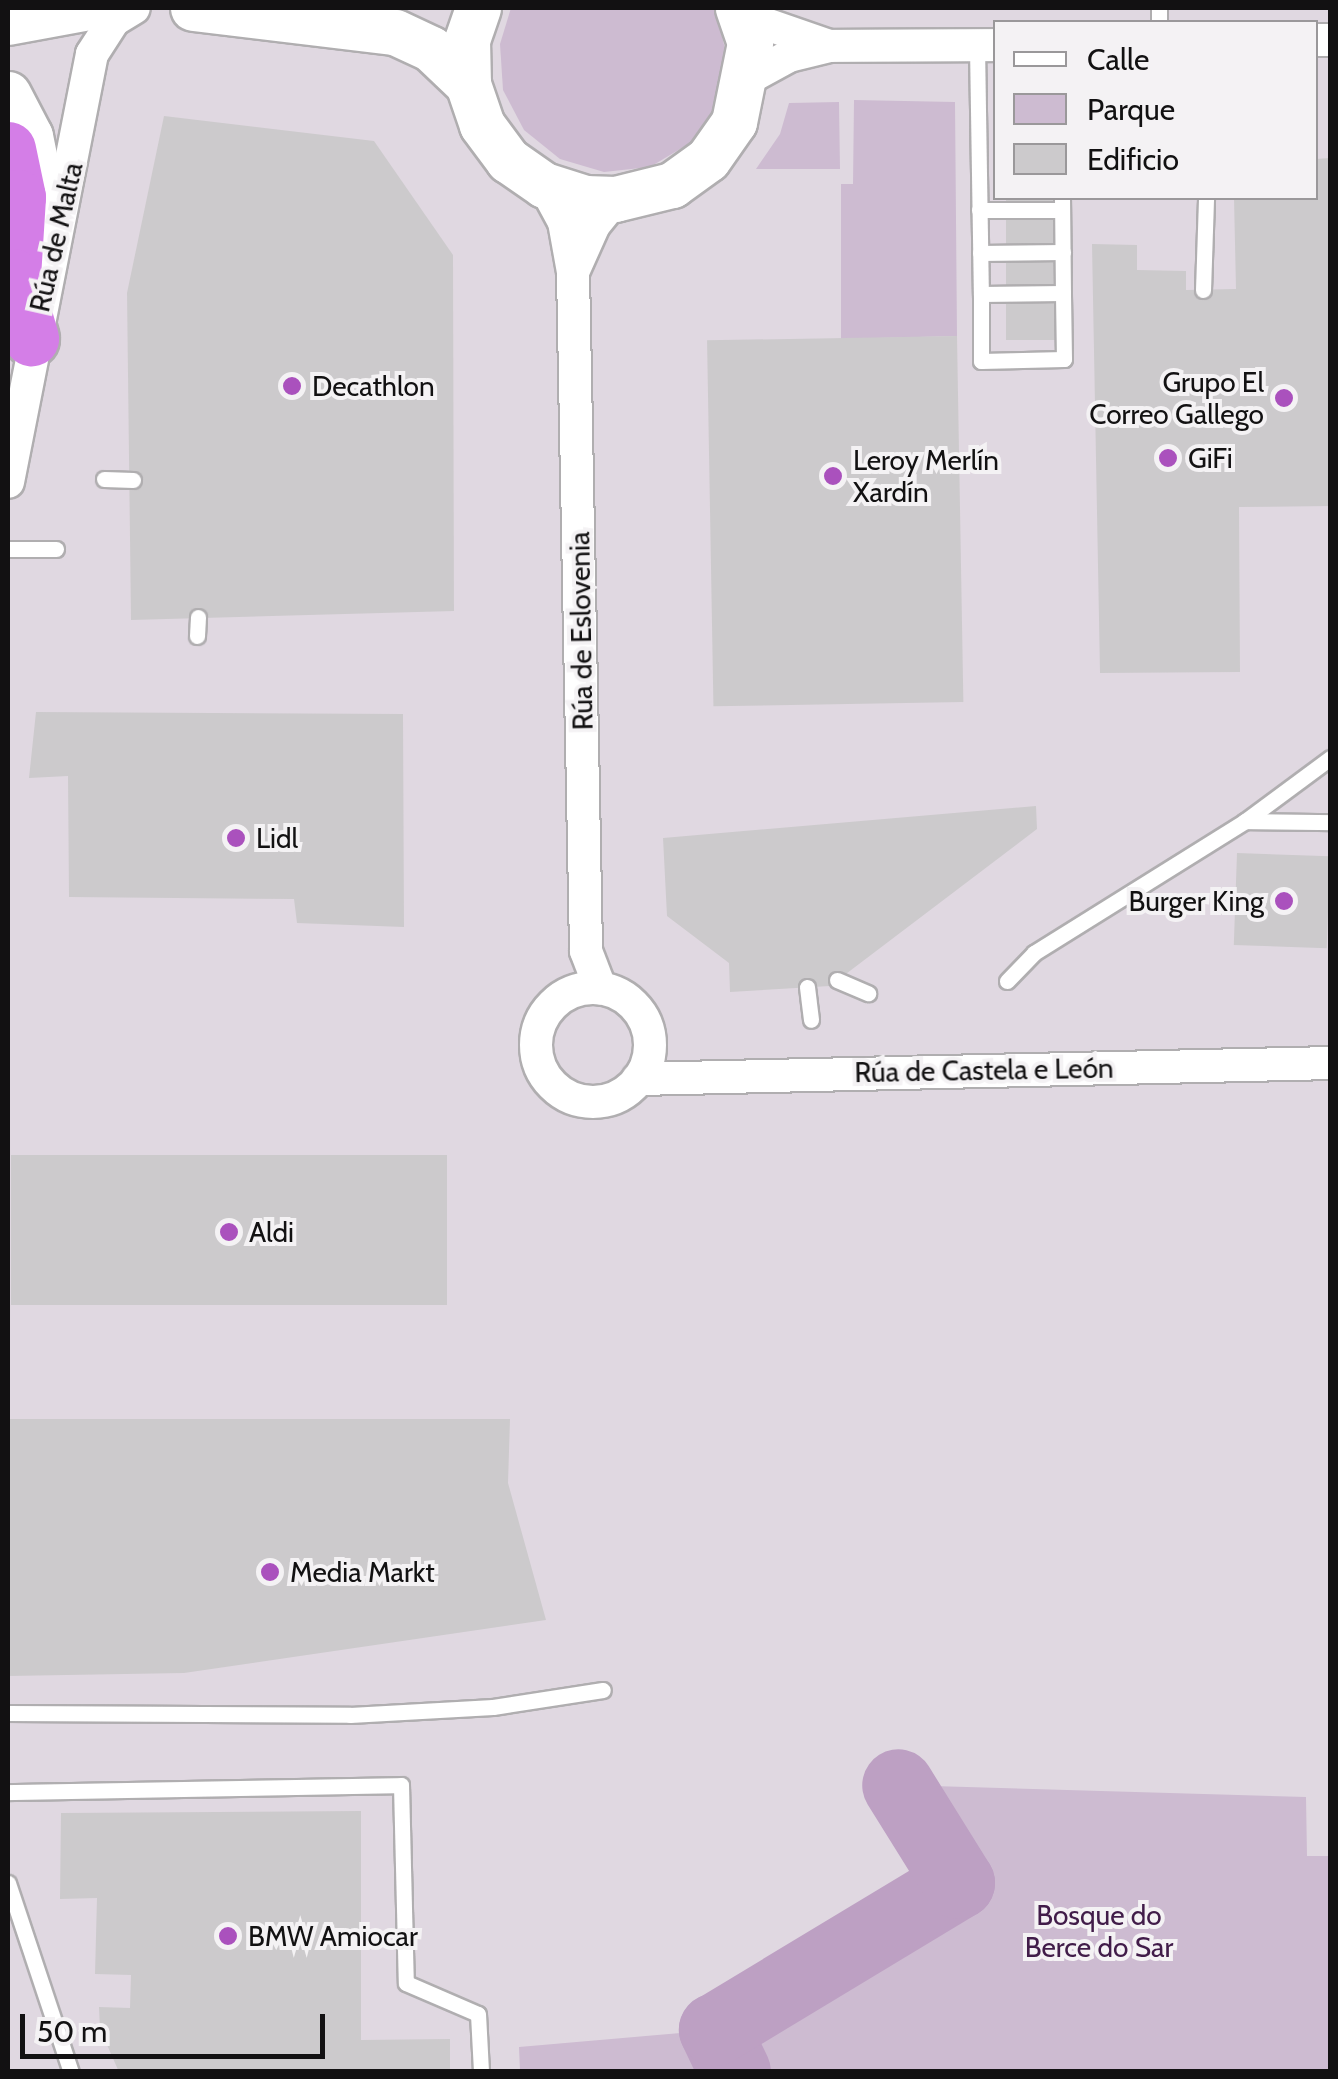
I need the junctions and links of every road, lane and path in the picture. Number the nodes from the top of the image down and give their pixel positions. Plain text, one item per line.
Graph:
1 (84, 8) edge
2 (134, 8) edge
3 (193, 8) edge
4 (464, 8) edge
5 (478, 8) edge
6 (739, 11) edge
7 (296, 14) edge
8 (8, 22) edge
9 (377, 23) edge
10 (830, 46) junction
11 (986, 46) edge
12 (747, 80) junction
13 (468, 84) junction
14 (8, 94) edge
15 (987, 135) edge
16 (8, 149) edge
17 (987, 175) edge
18 (544, 184) junction
19 (615, 198) junction
20 (1206, 200) edge
21 (1062, 204) edge
22 (979, 210) junction
23 (1063, 252) junction
24 (980, 253) junction
25 (573, 272) junction
26 (1203, 290) dead end
27 (1063, 293) junction
28 (980, 294) junction
29 (32, 338) junction
30 (104, 478) dead end
31 (132, 480) dead end
32 (8, 482) edge
33 (8, 549) edge
34 (56, 549) dead end
35 (198, 617) dead end
36 (197, 636) dead end
37 (1330, 758) edge
38 (1245, 821) junction
39 (1330, 822) edge
40 (837, 980) dead end
41 (1007, 981) dead end
42 (808, 987) dead end
43 (600, 988) junction
44 (868, 993) dead end
45 (811, 1020) dead end
46 (1330, 1063) edge
47 (638, 1079) junction
48 (603, 1690) dead end
49 (8, 1713) edge
50 (8, 1792) edge
51 (8, 1883) edge
52 (71, 2072) edge
53 (481, 2072) edge

1 - 8 street
2 - 29 street, Rúa de Malta
3 - 7 street
4 - 9 street
5 - 13 street
6 - 10 street
6 - 12 street
7 - 9 street
9 - 13 street
10 - 11 street
10 - 12 street
11 - 15 lane
12 - 19 street
13 - 18 street
14 - 29 street
15 - 17 lane
16 - 29 highway
17 - 22 lane
18 - 19 street
18 - 25 street, Rúa de Eslovenia
19 - 25 street, Rúa de Eslovenia
20 - 26 lane
21 - 22 lane
21 - 23 lane
22 - 24 lane
23 - 24 lane
23 - 27 lane
24 - 28 lane
25 - 43 street, Rúa de Eslovenia
27 - 28 lane
27 - 28 lane
29 - 32 street, Rúa de Malta
30 - 31 lane
33 - 34 lane
35 - 36 lane
37 - 38 lane
38 - 39 lane
38 - 41 lane
40 - 44 lane
42 - 45 lane
43 - 47 street
43 - 47 street
46 - 47 street, Rúa de Castela e León
48 - 49 lane
50 - 53 lane
51 - 52 lane

